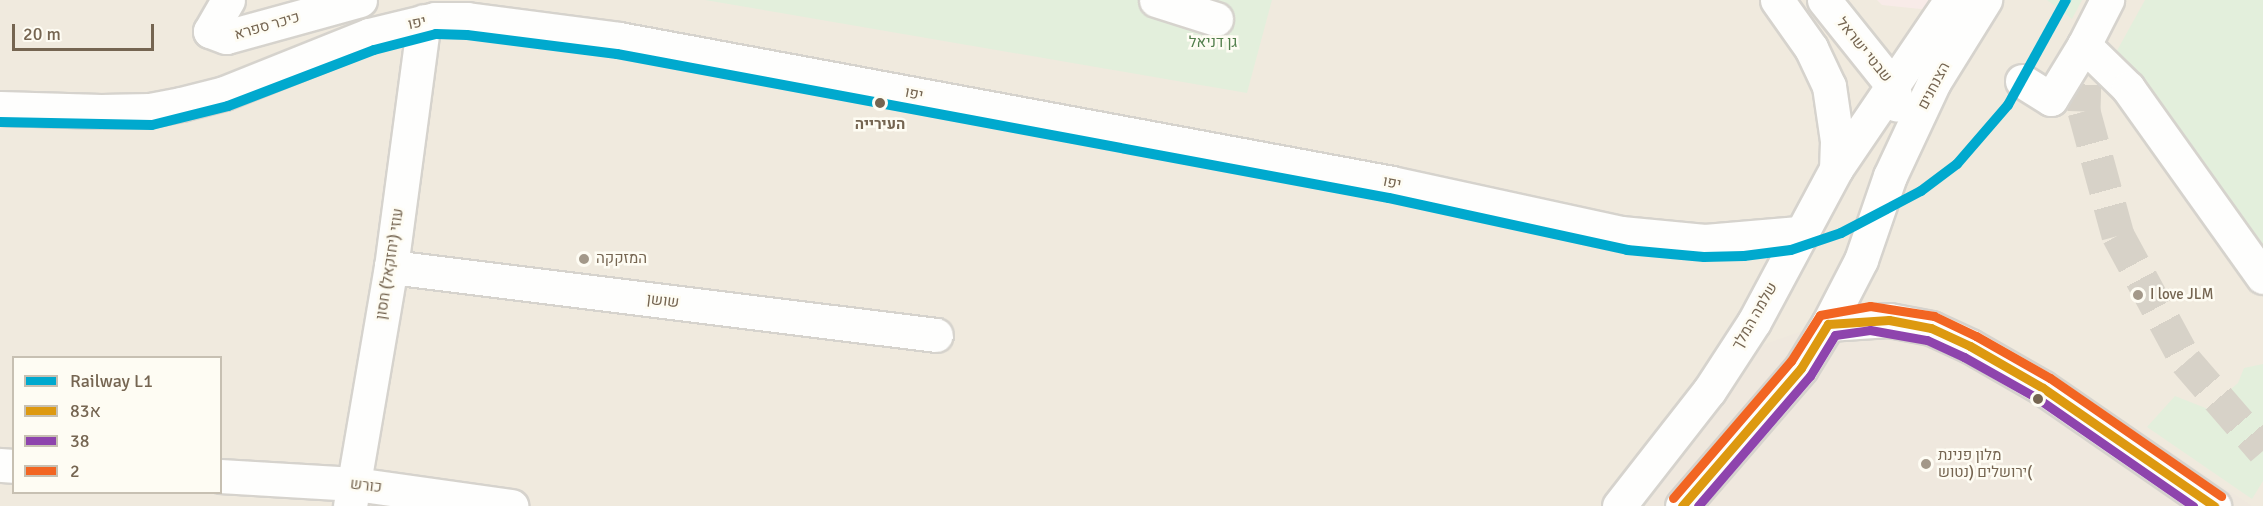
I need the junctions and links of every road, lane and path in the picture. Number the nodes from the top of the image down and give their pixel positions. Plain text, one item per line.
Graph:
1 (228, 0) edge
2 (360, 0) edge
3 (1156, 0) edge
4 (1777, 0) edge
5 (1824, 0) edge
6 (1952, 0) edge
7 (1985, 0) edge
8 (2107, 0) edge
9 (1216, 20) dead end
10 (424, 21) junction
11 (2084, 45) junction
12 (2022, 81) dead end
13 (1893, 86) junction
14 (0, 108) edge
15 (1836, 169) junction
16 (1890, 176) junction
17 (1799, 233) junction
18 (391, 267) junction
19 (2263, 277) edge
20 (1828, 324) junction
21 (936, 335) dead end
22 (222, 476) edge
23 (352, 495) edge
24 (511, 506) edge
25 (1619, 506) edge
26 (1682, 506) edge
27 (2214, 506) edge

1 - 2 street, כיכר ספרא
3 - 9 street
4 - 15 street
5 - 13 street, שבטי ישראל
6 - 13 street, הצנחנים
7 - 16 street, הצנחנים
8 - 11 street
10 - 14 street, יפו
10 - 17 street, יפו
10 - 18 street, עוזי (יחזקאל) חסון
11 - 12 street
11 - 19 street
13 - 15 street, שלמה המלך
13 - 16 street, שבטי ישראל
15 - 17 street, שלמה המלך
16 - 20 street
17 - 25 street, שלמה המלך
18 - 21 street, שושן
18 - 23 street, עוזי (יחזקאל) חסון
20 - 26 street
20 - 27 street
22 - 23 street, כורש
23 - 24 street, כורש

